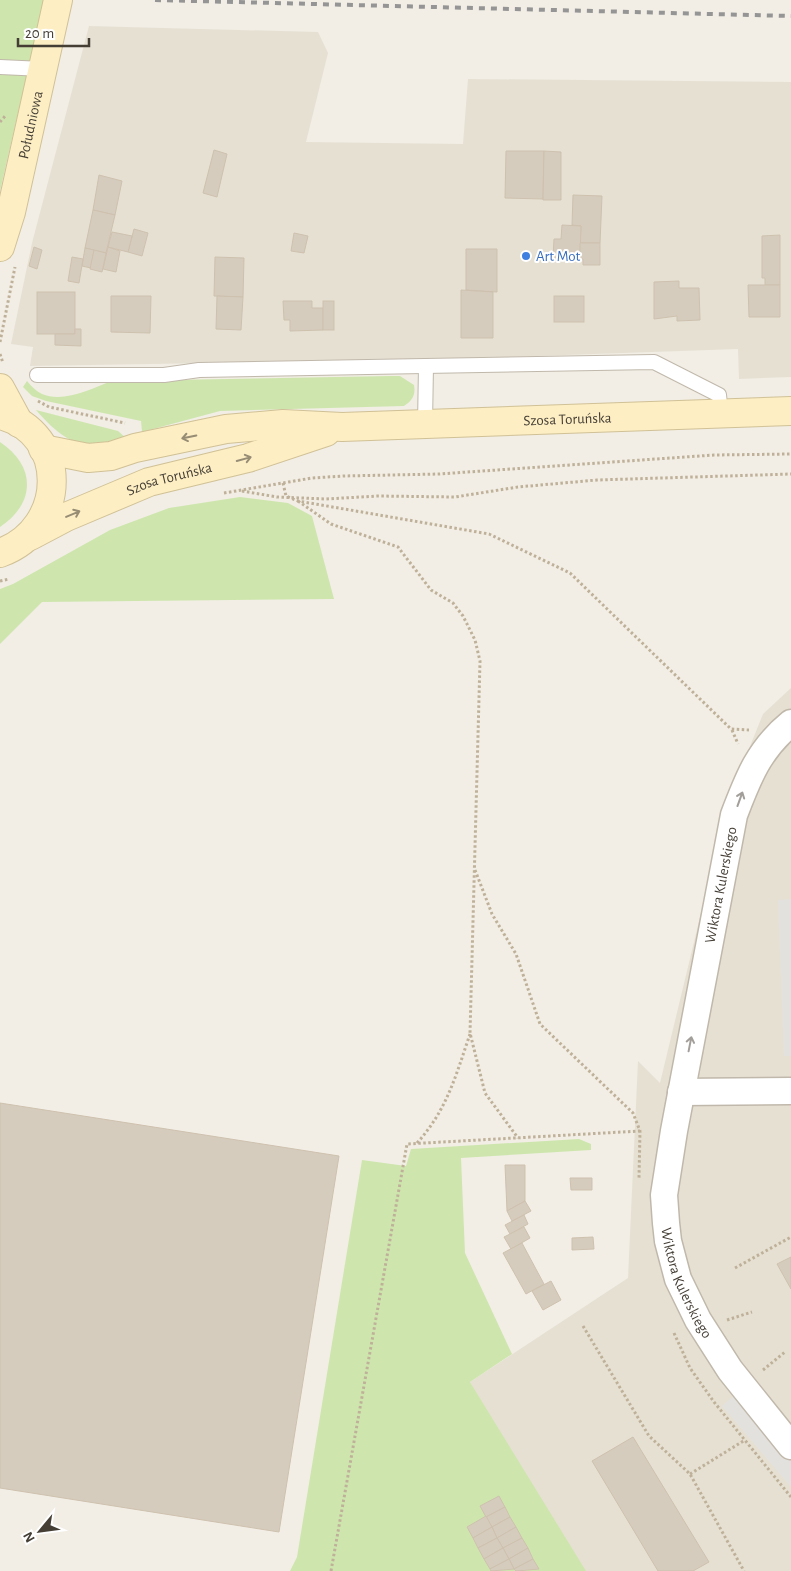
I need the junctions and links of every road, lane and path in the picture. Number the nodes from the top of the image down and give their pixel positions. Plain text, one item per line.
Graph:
1 (58, 0) edge
2 (0, 67) edge
3 (43, 69) junction
4 (0, 247) edge
5 (4, 314) dead end
6 (0, 342) edge
7 (426, 366) junction
8 (37, 376) dead end
9 (0, 388) edge
10 (48, 407) dead end
11 (791, 411) edge
12 (721, 413) junction
13 (10, 419) edge
14 (124, 423) dead end
15 (425, 424) junction
16 (342, 427) junction
17 (43, 450) junction
18 (791, 454) edge
19 (791, 474) edge
20 (283, 483) junction
21 (236, 490) junction
22 (217, 494) dead end
23 (289, 498) junction
24 (298, 501) junction
25 (30, 536) junction
26 (0, 552) edge
27 (13, 576) dead end
28 (0, 581) edge
29 (785, 728) edge
30 (474, 868) junction
31 (470, 1033) junction
32 (791, 1091) edge
33 (681, 1092) junction
34 (518, 1138) junction
35 (416, 1144) junction
36 (791, 1237) edge
37 (735, 1268) dead end
38 (752, 1312) dead end
39 (719, 1323) dead end
40 (583, 1326) dead end
41 (785, 1352) dead end
42 (757, 1376) dead end
43 (745, 1440) dead end
44 (791, 1446) edge
45 (690, 1474) junction
46 (331, 1571) edge
47 (744, 1571) edge

1 - 3 main road, Południowa
2 - 3 lane
3 - 4 main road, Południowa
5 - 6 path
7 - 8 lane
7 - 12 lane
7 - 15 lane
9 - 13 main road
10 - 14 path
11 - 12 main road, Szosa Toruńska
12 - 15 main road, Szosa Toruńska
13 - 17 main road
15 - 16 main road, Szosa Toruńska
16 -> 17 main road, Szosa Toruńska
25 -> 16 main road, Szosa Toruńska
17 - 25 main road
18 - 20 path
19 - 23 path
20 - 21 path
20 - 23 path
21 - 22 path
21 - 23 path
23 - 24 path
24 - 29 path
24 - 30 path
25 - 26 main road, Szosa Toruńska
27 - 28 path
33 -> 29 street, Wiktora Kulerskiego
30 - 31 path
30 - 34 path
31 - 34 path
31 - 35 path
32 - 33 street
33 - 44 street, Wiktora Kulerskiego
34 - 35 path
35 - 46 path
36 - 37 path
38 - 39 path
40 - 45 path
41 - 42 path
43 - 45 path
45 - 47 path

